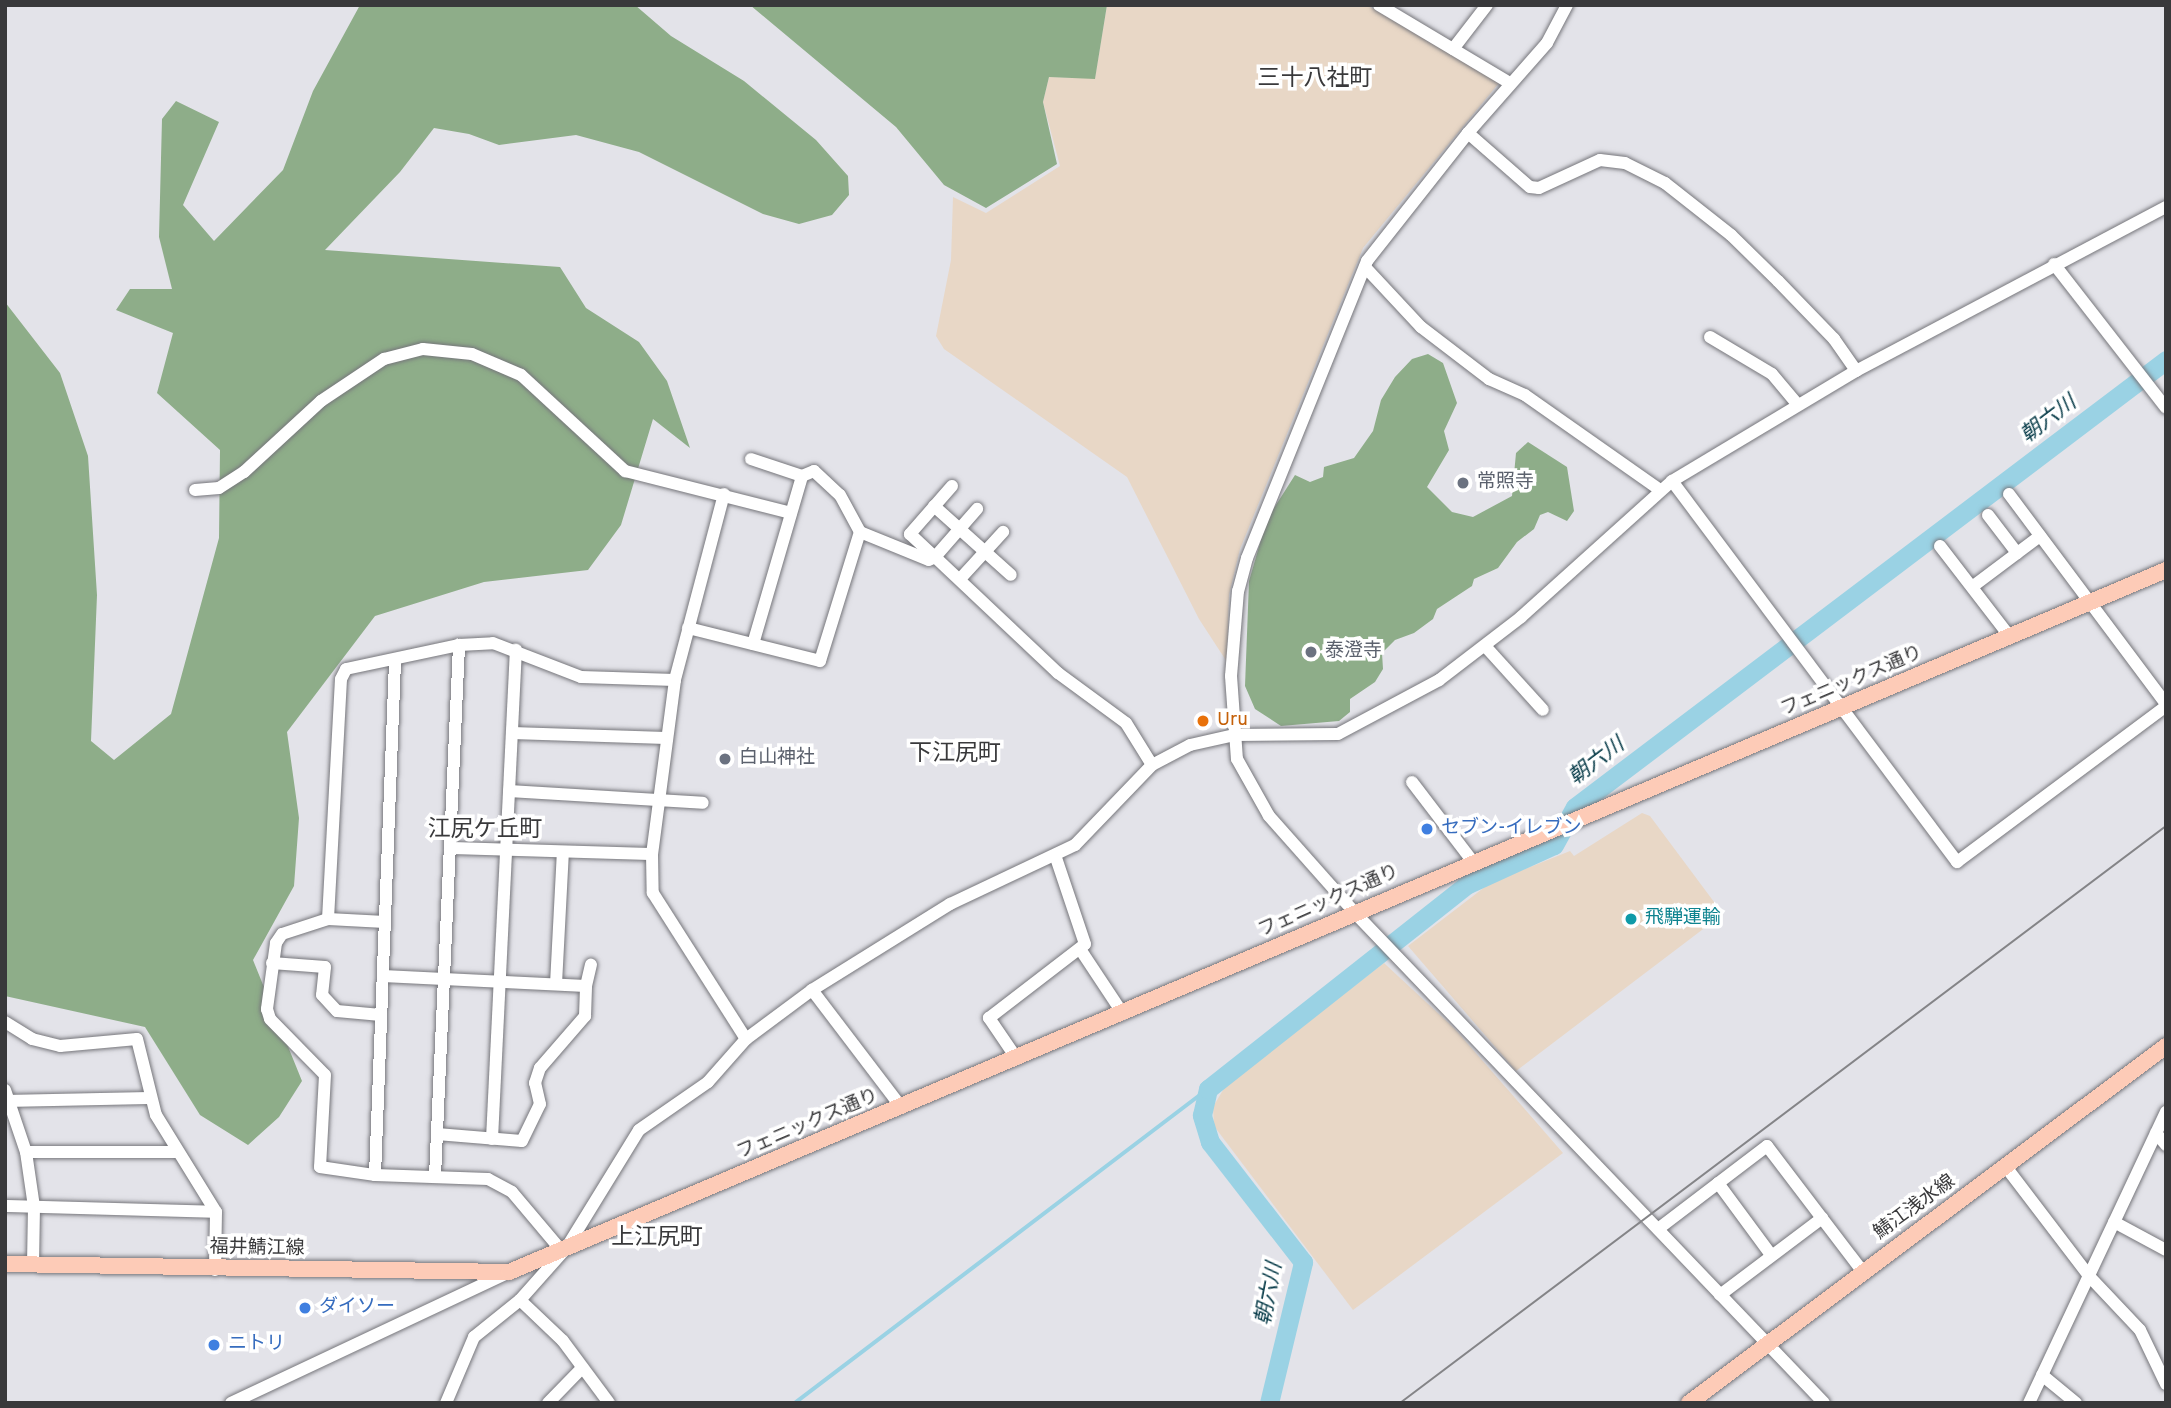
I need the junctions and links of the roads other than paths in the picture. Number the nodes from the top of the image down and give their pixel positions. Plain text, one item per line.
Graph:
1 (1488, 5) edge
2 (1567, 5) edge
3 (1383, 6) edge
4 (1453, 49) junction
5 (1510, 83) junction
6 (1468, 133) junction
7 (2166, 208) edge
8 (2054, 264) junction
9 (1365, 267) junction
10 (1710, 337) dead end
11 (1856, 371) junction
12 (1797, 404) junction
13 (2166, 408) edge
14 (751, 459) dead end
15 (802, 475) junction
16 (1672, 481) junction
17 (952, 486) dead end
18 (195, 490) dead end
19 (1660, 490) junction
20 (724, 494) junction
21 (2009, 494) dead end
22 (934, 506) junction
23 (977, 509) dead end
24 (791, 513) junction
25 (1988, 515) dead end
26 (960, 529) junction
27 (860, 532) junction
28 (1003, 532) dead end
29 (2040, 536) junction
30 (1940, 546) dead end
31 (985, 552) junction
32 (2017, 553) junction
33 (935, 557) junction
34 (2166, 570) edge
35 (1011, 575) dead end
36 (960, 579) junction
37 (1972, 587) junction
38 (2089, 603) junction
39 (688, 628) junction
40 (2010, 637) junction
41 (753, 644) junction
42 (459, 645) junction
43 (1485, 646) junction
44 (516, 650) junction
45 (395, 661) junction
46 (675, 680) junction
47 (2166, 705) edge
48 (1843, 709) junction
49 (1543, 710) dead end
50 (512, 733) junction
51 (1234, 735) junction
52 (666, 738) junction
53 (1152, 765) junction
54 (1412, 782) dead end
55 (509, 790) junction
56 (657, 799) junction
57 (703, 803) dead end
58 (450, 848) junction
59 (506, 849) junction
60 (563, 852) junction
61 (652, 854) junction
62 (1055, 855) junction
63 (1474, 863) junction
64 (1355, 913) junction
65 (328, 919) junction
66 (385, 922) junction
67 (1080, 949) junction
68 (272, 963) junction
69 (591, 965) dead end
70 (383, 976) junction
71 (444, 979) junction
72 (500, 981) junction
73 (556, 984) junction
74 (586, 986) junction
75 (812, 990) junction
76 (1123, 1014) junction
77 (381, 1015) junction
78 (5, 1023) edge
79 (746, 1039) junction
80 (2166, 1046) edge
81 (1017, 1059) junction
82 (7, 1097) edge
83 (149, 1098) junction
84 (902, 1108) junction
85 (2166, 1112) edge
86 (2156, 1133) junction
87 (437, 1134) junction
88 (492, 1139) junction
89 (2166, 1145) edge
90 (26, 1152) junction
91 (178, 1153) junction
92 (2006, 1167) junction
93 (375, 1175) junction
94 (435, 1176) junction
95 (1718, 1183) junction
96 (5, 1206) edge
97 (34, 1207) junction
98 (216, 1212) junction
99 (1822, 1218) junction
100 (2114, 1222) junction
101 (1658, 1229) junction
102 (564, 1248) junction
103 (2166, 1250) edge
104 (1771, 1255) junction
105 (5, 1264) edge
106 (33, 1265) junction
107 (215, 1270) junction
108 (509, 1272) junction
109 (1863, 1272) junction
110 (2089, 1276) junction
111 (1720, 1294) junction
112 (520, 1300) junction
113 (1767, 1345) junction
114 (582, 1368) junction
115 (2042, 1375) junction
116 (2166, 1384) edge
117 (231, 1403) edge
118 (446, 1403) edge
119 (548, 1403) edge
120 (609, 1403) edge
121 (1689, 1403) edge
122 (1824, 1403) edge
123 (2029, 1403) edge
124 (2076, 1403) edge

1 - 4 street
2 - 5 street
3 - 4 street
4 - 5 street
5 - 6 street
6 - 9 street
6 - 11 street
7 - 8 street
8 - 11 street
8 - 13 street
9 - 19 street
9 - 51 street
10 - 12 street
11 - 12 street
12 - 16 street
14 - 15 street
15 - 24 street
15 - 27 street
16 - 19 street
16 - 48 street
17 - 22 street
18 - 20 street
19 - 43 street
20 - 24 street
20 - 39 street
21 - 29 street
22 - 26 street
22 - 33 street
23 - 26 street
24 - 41 street
25 - 32 street
26 - 31 street
26 - 33 street
27 - 33 street
27 - 41 street
28 - 31 street
29 - 32 street
29 - 38 street
30 - 37 street
31 - 35 street
31 - 36 street
32 - 37 street
33 - 36 street
34 - 38 main road, フェニックス通り
36 - 53 street
37 - 40 street
38 - 40 main road, フェニックス通り
38 - 47 street
39 - 41 street
39 - 46 street
40 - 48 main road, フェニックス通り
42 - 44 street
42 - 45 street
42 - 58 street
43 - 49 street
43 - 51 street
44 - 46 street
44 - 50 street
45 - 65 street
45 - 66 street
46 - 52 street
47 - 48 street
48 - 63 main road, フェニックス通り
50 - 52 street
50 - 55 street
51 - 53 street
51 - 64 street
52 - 56 street
53 - 62 street
54 - 63 street
55 - 56 street
55 - 59 street
56 - 57 street
56 - 61 street
58 - 59 street
58 - 71 street
59 - 60 street
59 - 72 street
60 - 61 street
60 - 73 street
61 - 79 street
62 - 67 street
62 - 75 street
63 - 64 main road, フェニックス通り
64 - 76 main road, フェニックス通り
64 - 101 street
65 - 66 street
65 - 68 street
66 - 70 street
67 - 76 street
67 - 81 street
68 - 77 street
68 - 93 street
69 - 74 street
70 - 71 street
70 - 77 street
71 - 72 street
71 - 87 street
72 - 73 street
72 - 88 street
73 - 74 street
74 - 88 street
75 - 79 street
75 - 84 street
76 - 81 main road, フェニックス通り
77 - 93 street
78 - 83 street
79 - 102 street
80 - 92 main road, 鯖江浅水線
81 - 84 main road, フェニックス通り
82 - 83 street
82 - 90 street
83 - 91 street
84 - 102 main road, フェニックス通り
85 - 86 street
86 - 89 street
86 - 100 street
87 - 88 street
87 - 94 street
90 - 91 street
90 - 97 street
91 - 98 street
92 - 109 main road, 鯖江浅水線
92 - 110 street
93 - 94 street
94 - 102 street
95 - 99 street
95 - 101 street
95 - 104 street
96 - 97 street
97 - 98 street
97 - 106 street
98 - 107 street
99 - 104 street
99 - 109 street
100 - 103 street
100 - 110 street
101 - 111 street
102 - 108 main road, フェニックス通り
102 - 112 street
104 - 111 street
105 - 106 main road, 福井鯖江線
106 - 107 main road, 福井鯖江線
107 - 108 main road, 福井鯖江線
108 - 117 street
109 - 113 main road, 鯖江浅水線
110 - 115 street
110 - 116 street
111 - 113 street
112 - 114 street
112 - 118 street
113 - 121 main road, 鯖江浅水線
113 - 122 street
114 - 119 street
114 - 120 street
115 - 123 street
115 - 124 street

